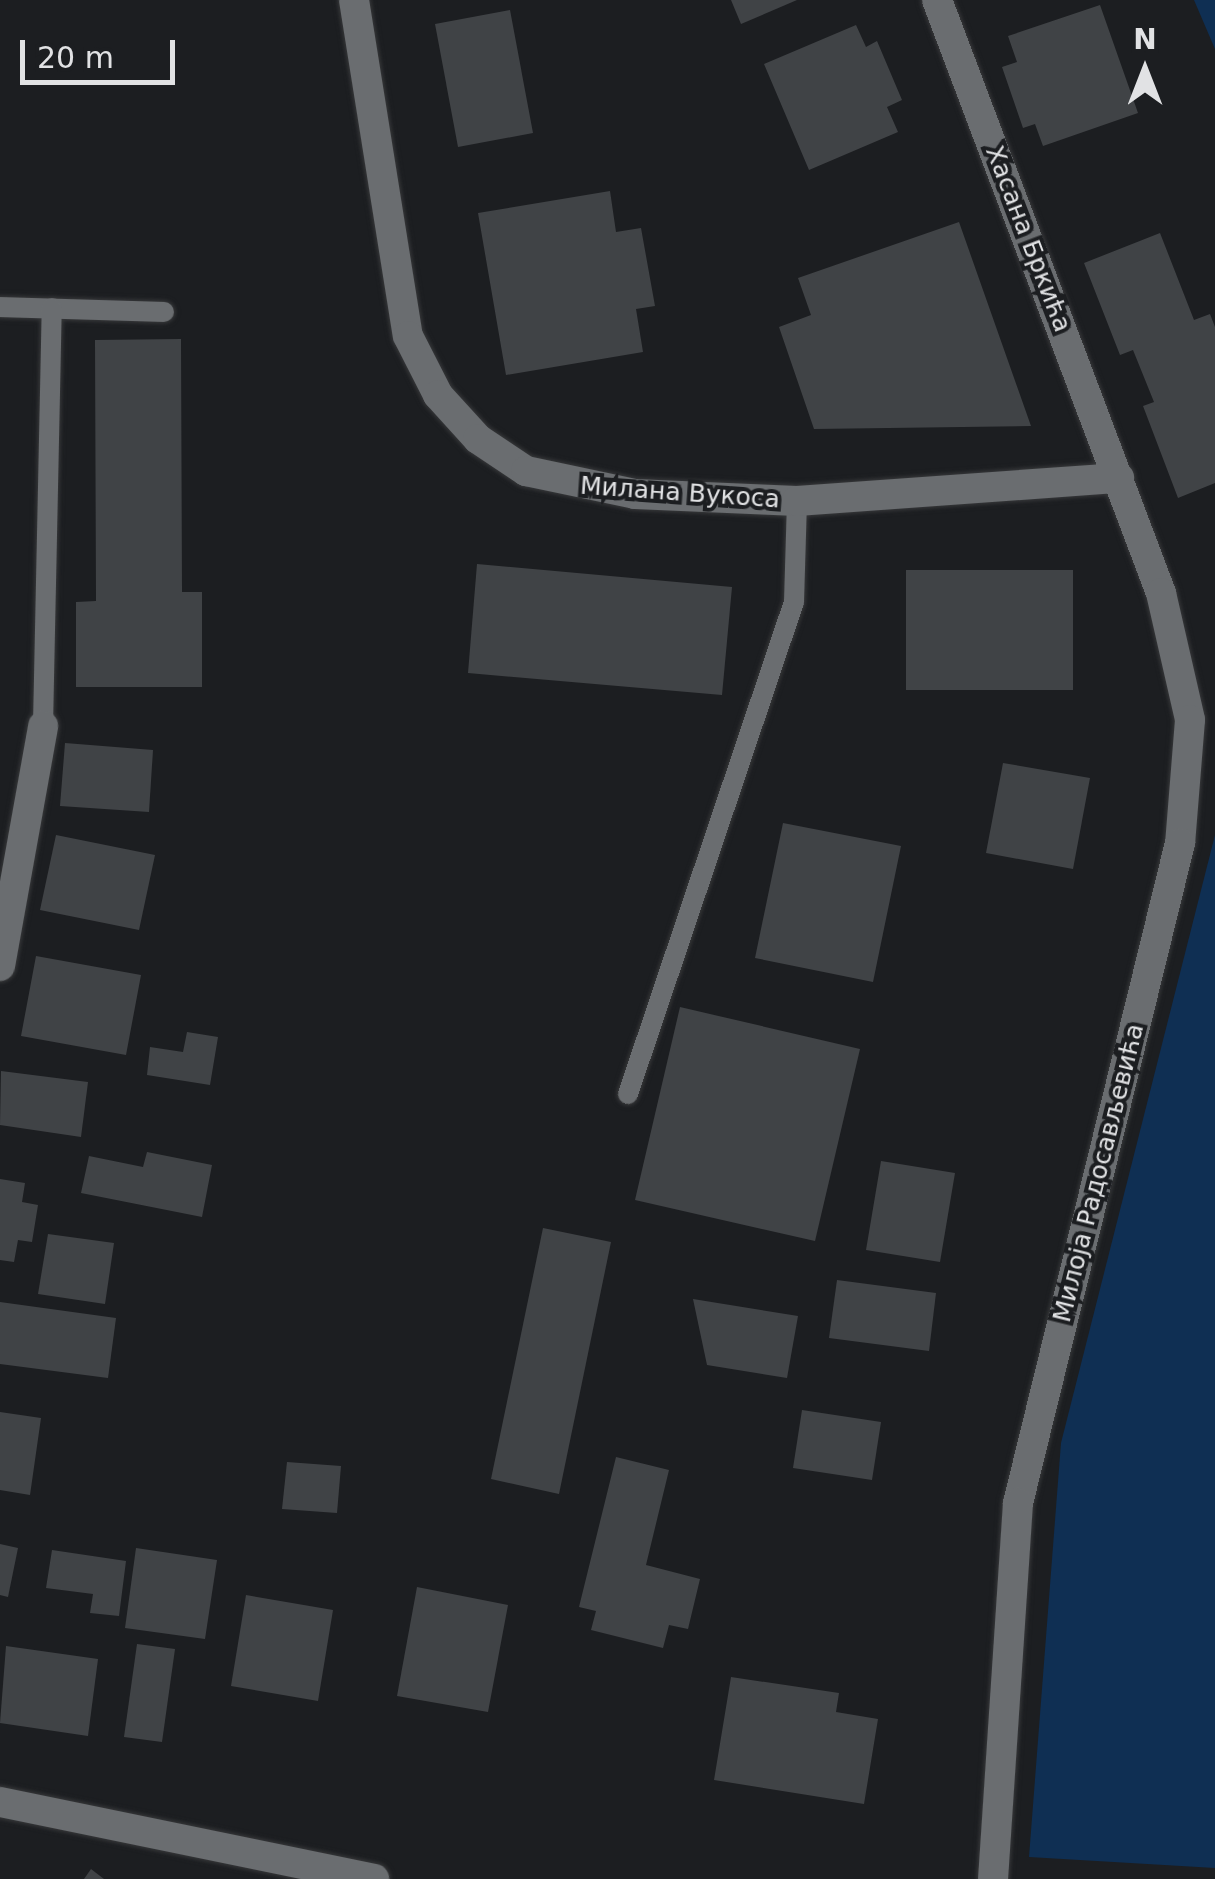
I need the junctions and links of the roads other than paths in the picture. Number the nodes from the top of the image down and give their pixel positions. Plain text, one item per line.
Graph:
1 (354, 0) edge
2 (937, 0) edge
3 (0, 306) edge
4 (52, 308) junction
5 (164, 312) dead end
6 (1119, 478) junction
7 (797, 501) junction
8 (43, 726) joint
9 (0, 966) edge
10 (628, 1094) dead end
11 (0, 1802) edge
12 (374, 1879) edge
13 (992, 1879) edge

1 - 7 street, Милана Вукоса
2 - 6 street, Хасана Бркића
3 - 4 lane
4 - 5 lane
4 - 8 lane
6 - 7 street, Милана Вукоса
6 - 13 street, Милоја Радосављевића
7 - 10 lane
8 - 9 street
11 - 12 street

